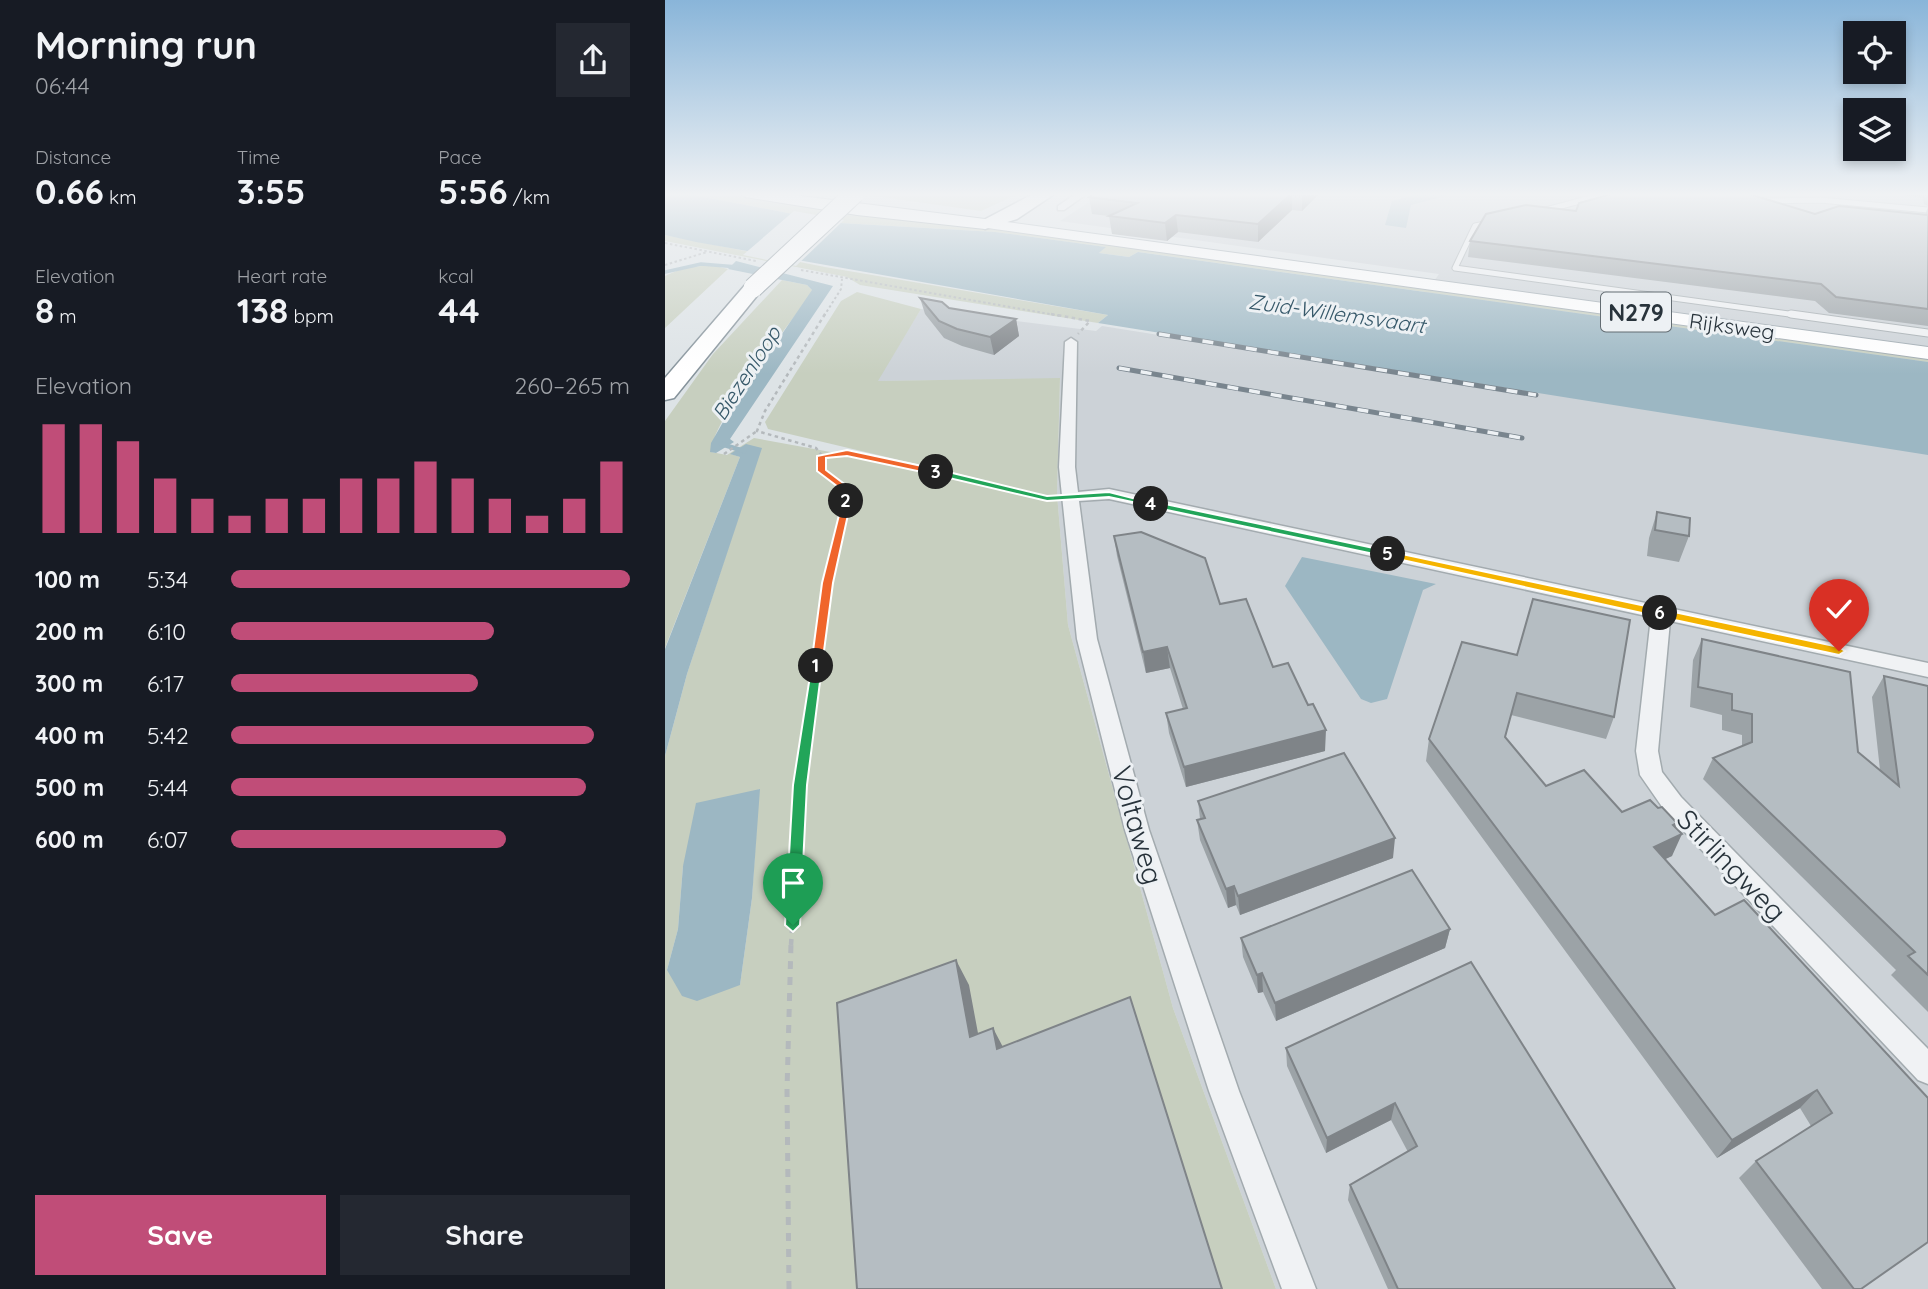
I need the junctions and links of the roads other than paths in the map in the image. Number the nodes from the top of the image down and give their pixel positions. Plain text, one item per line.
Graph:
1 (776, 253) edge
2 (786, 253) edge
3 (1225, 253) edge
4 (1240, 253) edge
5 (1462, 253) edge
6 (743, 286) junction
7 (701, 317) dead end
8 (1928, 333) edge
9 (1071, 342) road end
10 (1928, 345) edge
11 (1928, 353) edge
12 (665, 393) edge
13 (1070, 497) junction
14 (1661, 613) junction
15 (1928, 670) edge
16 (1928, 1070) edge
17 (1300, 1289) edge

1 - 6 highway
2 - 6 highway, bridge
3 - 11 main road, Rijksweg / N279
4 - 10 main road, Rijksweg / N279
5 - 8 lane
6 - 7 highway
6 - 12 highway
9 - 13 street, Voltaweg
13 - 14 street
13 - 17 street, Voltaweg
14 - 15 street
14 - 16 street, Stirlingweg

